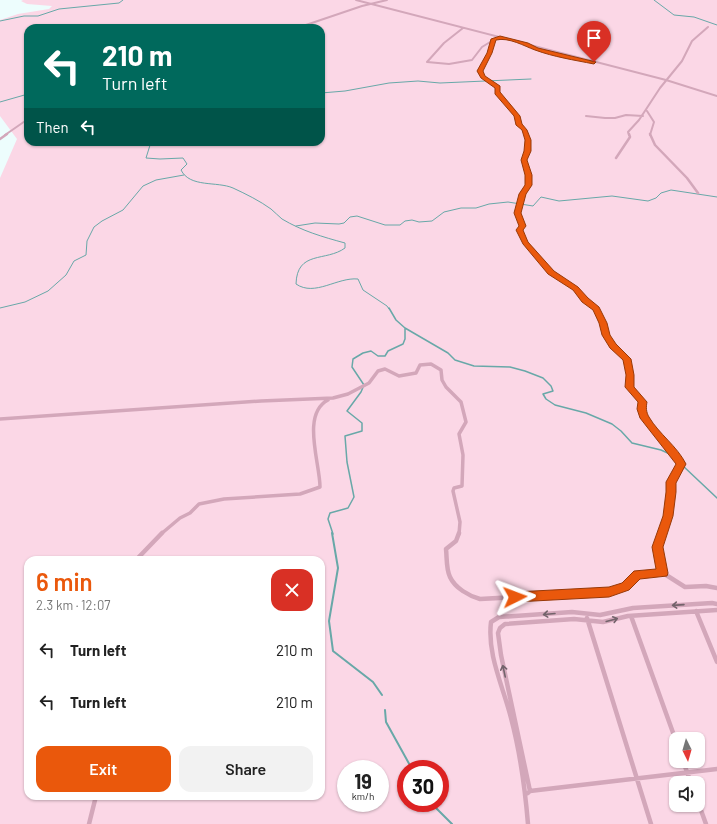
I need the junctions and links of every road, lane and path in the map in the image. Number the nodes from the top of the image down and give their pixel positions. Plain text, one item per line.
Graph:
1 (356, 0) edge
2 (387, 0) edge
3 (372, 4) junction
4 (310, 24) edge
5 (708, 27) dead end
6 (462, 28) junction
7 (500, 38) junction
8 (494, 39) junction
9 (666, 80) junction
10 (717, 96) edge
11 (646, 111) junction
12 (586, 116) dead end
13 (643, 116) junction
14 (24, 123) edge
15 (0, 139) edge
16 (616, 158) dead end
17 (698, 193) dead end
18 (330, 399) junction
19 (0, 419) edge
20 (140, 556) edge
21 (663, 573) junction
22 (717, 588) edge
23 (717, 604) edge
24 (717, 610) edge
25 (696, 611) junction
26 (586, 613) junction
27 (631, 616) junction
28 (587, 619) junction
29 (717, 662) edge
30 (673, 732) edge
31 (685, 768) edge
32 (717, 769) edge
33 (687, 773) junction
34 (688, 776) edge
35 (636, 778) junction
36 (530, 791) junction
37 (95, 800) edge
38 (527, 800) junction
39 (702, 812) edge
40 (89, 824) edge
41 (528, 824) edge
42 (651, 824) edge
43 (706, 824) edge

1 - 3 street
2 - 3 street
3 - 4 street
3 - 6 street
5 - 9 street
6 - 7 street
6 - 8 street
7 - 8 street
7 - 9 street
8 - 21 street
9 - 10 street
9 - 11 street
11 - 13 street
11 - 17 street
12 - 13 street
13 - 16 street
14 - 15 street
18 - 19 street
18 - 20 street
18 - 21 street
21 - 22 street
23 -> 26 street
24 - 25 street
25 - 27 street
25 - 29 street
26 - 28 street
26 -> 38 street
28 -> 27 street
27 - 30 street
28 - 35 street
36 -> 28 street
31 - 33 street
32 - 33 street
33 - 34 street
33 - 35 street
35 - 36 street
35 - 42 street
36 - 38 street
37 - 40 street
38 - 41 street
39 - 43 street

